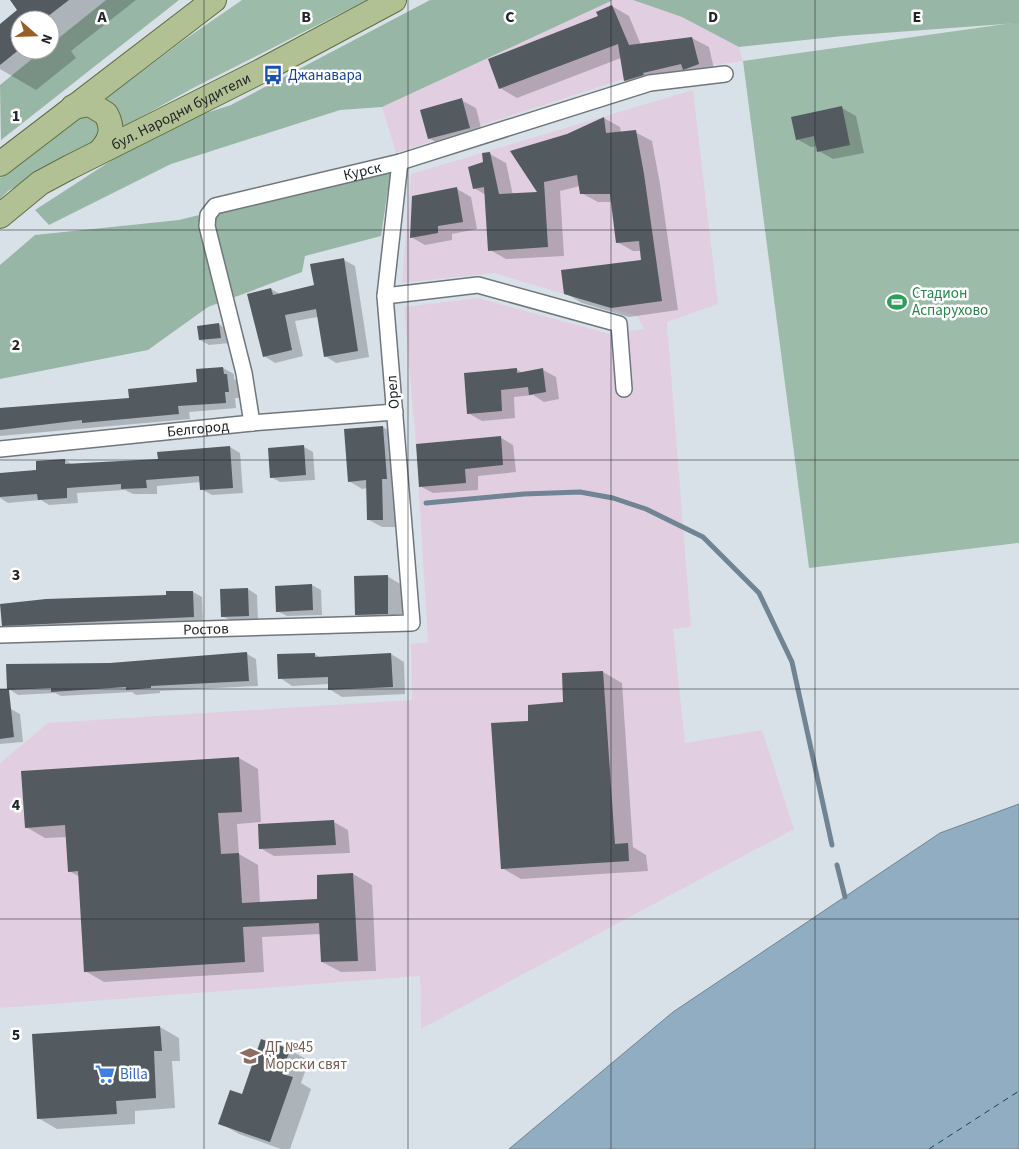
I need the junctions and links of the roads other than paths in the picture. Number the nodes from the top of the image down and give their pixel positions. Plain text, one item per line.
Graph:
1 (214, 0) edge
2 (394, 0) edge
3 (724, 74) dead end
4 (73, 107) junction
5 (102, 149) junction
6 (400, 162) junction
7 (0, 164) edge
8 (0, 216) edge
9 (385, 296) junction
10 (624, 389) dead end
11 (395, 412) junction
12 (252, 423) junction
13 (0, 449) edge
14 (412, 623) joint
15 (0, 635) edge

1 - 4 main road
2 - 5 main road, бул. Народни будители
3 - 6 street, Курск
4 - 5 main road
4 - 7 main road
5 - 8 main road, бул. Народни будители
6 - 9 street, Орел
6 - 12 street, Курск
9 - 10 street
9 - 11 street, Орел
11 - 12 street, Белгород
11 - 14 street, Орел
12 - 13 street, Белгород
14 - 15 street, Ростов

